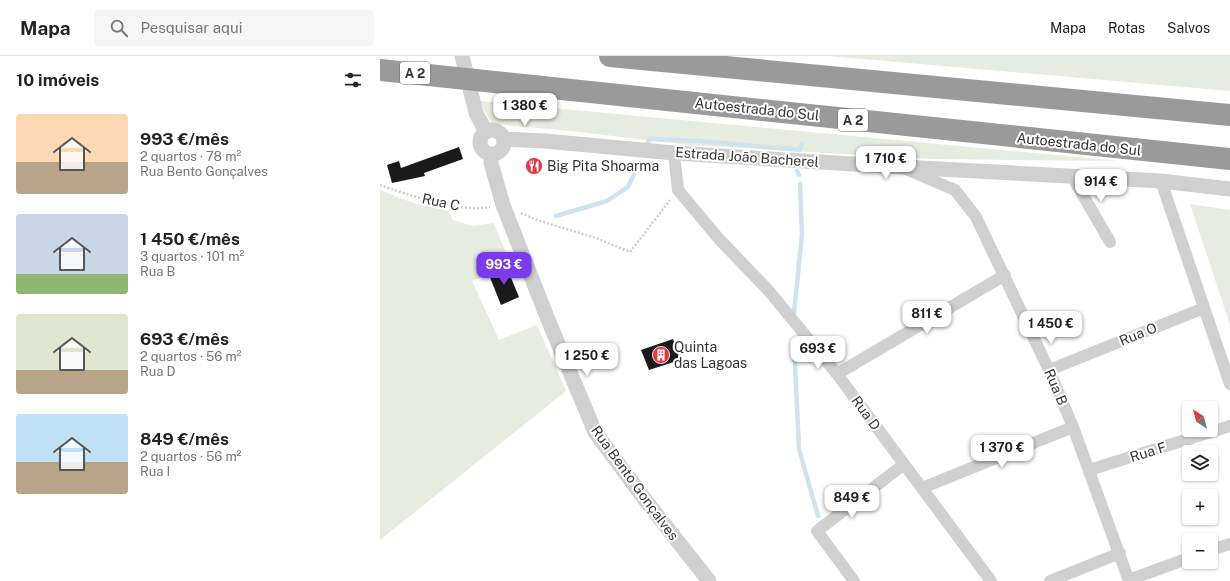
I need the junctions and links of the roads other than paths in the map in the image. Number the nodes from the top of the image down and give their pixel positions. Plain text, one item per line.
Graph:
1 (462, 56) edge
2 (610, 56) edge
3 (380, 70) edge
4 (1230, 116) edge
5 (486, 132) junction
6 (504, 140) junction
7 (674, 153) junction
8 (492, 154) junction
9 (1230, 159) edge
10 (902, 167) junction
11 (1072, 176) junction
12 (1161, 181) junction
13 (1230, 189) edge
14 (1110, 242) dead end
15 (1005, 275) junction
16 (1204, 308) junction
17 (1049, 370) junction
18 (837, 374) junction
19 (1230, 384) edge
20 (1230, 426) edge
21 (1073, 427) junction
22 (903, 465) junction
23 (1089, 470) junction
24 (922, 488) junction
25 (1230, 544) edge
26 (1218, 548) edge
27 (1120, 553) junction
28 (1182, 561) edge
29 (1129, 580) edge
30 (709, 581) edge
31 (854, 581) edge
32 (991, 581) edge
33 (1050, 581) edge

1 - 5 street
2 - 4 highway
3 - 9 highway, Autoestrada do Sul / A 2
5 - 6 street
5 - 8 street
6 - 7 street, Estrada João Bacherel
6 - 8 street
7 - 10 street, Estrada João Bacherel
7 - 18 street, Rua D
8 - 30 street, Rua Bento Gonçalves
10 - 11 street, Estrada João Bacherel
10 - 15 street, Rua B
11 - 12 street, Estrada João Bacherel
11 - 14 street
12 - 13 street, Estrada João Bacherel
12 - 16 street
15 - 17 street, Rua B
15 - 18 street
16 - 17 street, Rua O
16 - 19 street
17 - 21 street, Rua B
18 - 22 street, Rua D
20 - 23 street, Rua F
21 - 23 street, Rua B
21 - 24 street
22 - 24 street, Rua D
22 - 31 street
23 - 27 street, Rua B
24 - 32 street, Rua D
25 - 26 street
27 - 29 street, Rua B
27 - 33 street
28 - 29 street

